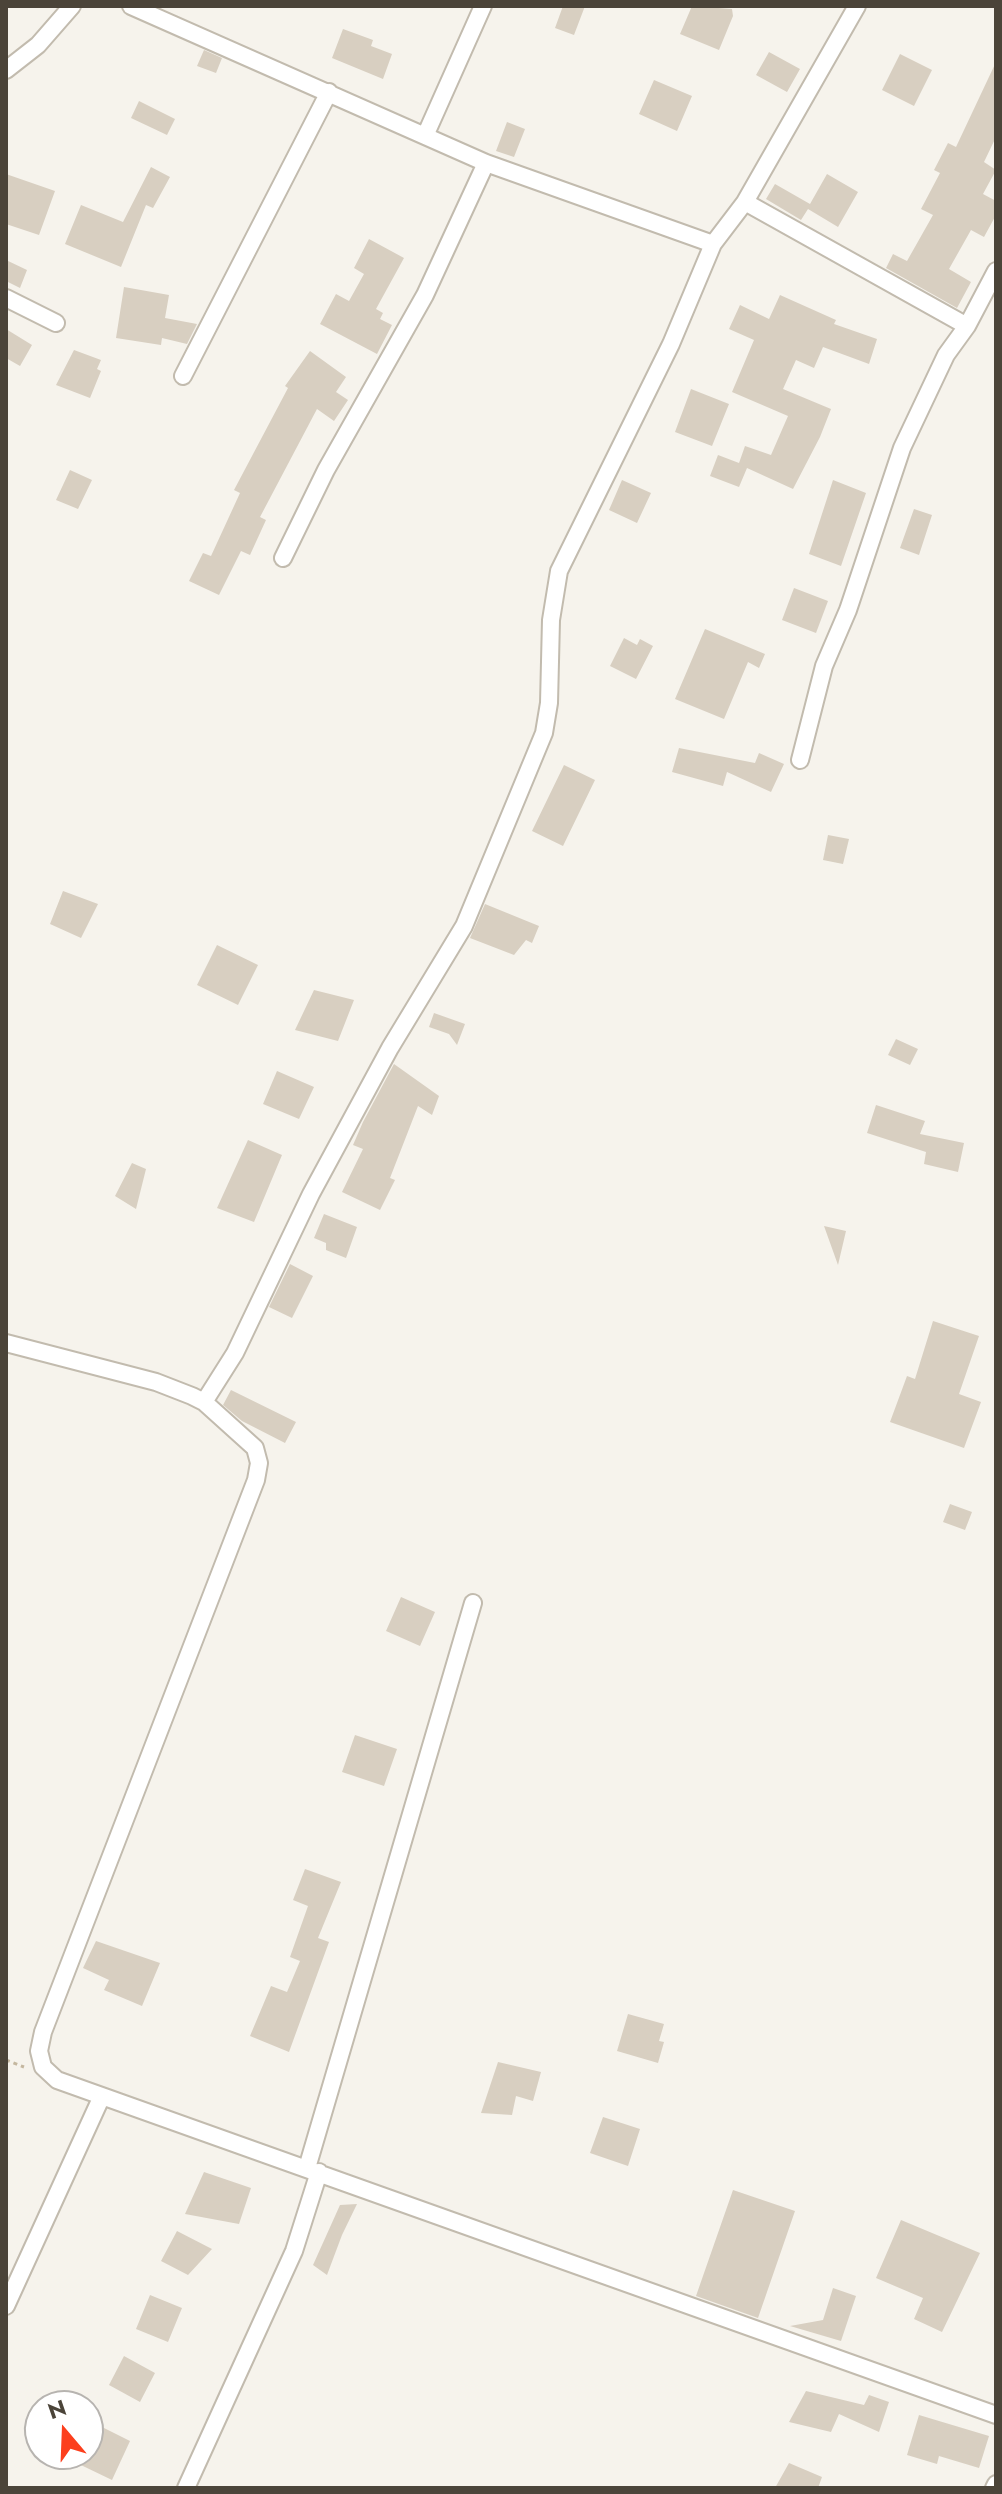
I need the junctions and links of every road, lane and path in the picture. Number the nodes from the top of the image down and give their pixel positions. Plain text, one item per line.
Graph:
1 (72, 6) edge
2 (131, 6) edge
3 (483, 6) edge
4 (857, 6) edge
5 (6, 70) edge
6 (329, 92) junction
7 (425, 136) junction
8 (486, 163) junction
9 (745, 202) junction
10 (713, 244) junction
11 (994, 280) edge
12 (6, 298) edge
13 (56, 323) dead end
14 (967, 326) junction
15 (183, 376) dead end
16 (283, 558) dead end
17 (800, 760) dead end
18 (6, 1343) edge
19 (204, 1402) junction
20 (473, 1603) dead end
21 (102, 2096) junction
22 (313, 2170) junction
23 (6, 2306) edge
24 (996, 2415) edge
25 (186, 2488) edge

1 - 5 street
2 - 6 street
3 - 7 street
4 - 9 street
6 - 7 street
6 - 15 street
7 - 8 street
8 - 10 street
8 - 16 street
9 - 10 street
9 - 14 street
10 - 19 street
11 - 14 street
12 - 13 street
14 - 17 street
18 - 19 street
19 - 21 street
20 - 22 street
21 - 22 street
21 - 23 street
22 - 24 street
22 - 25 street

